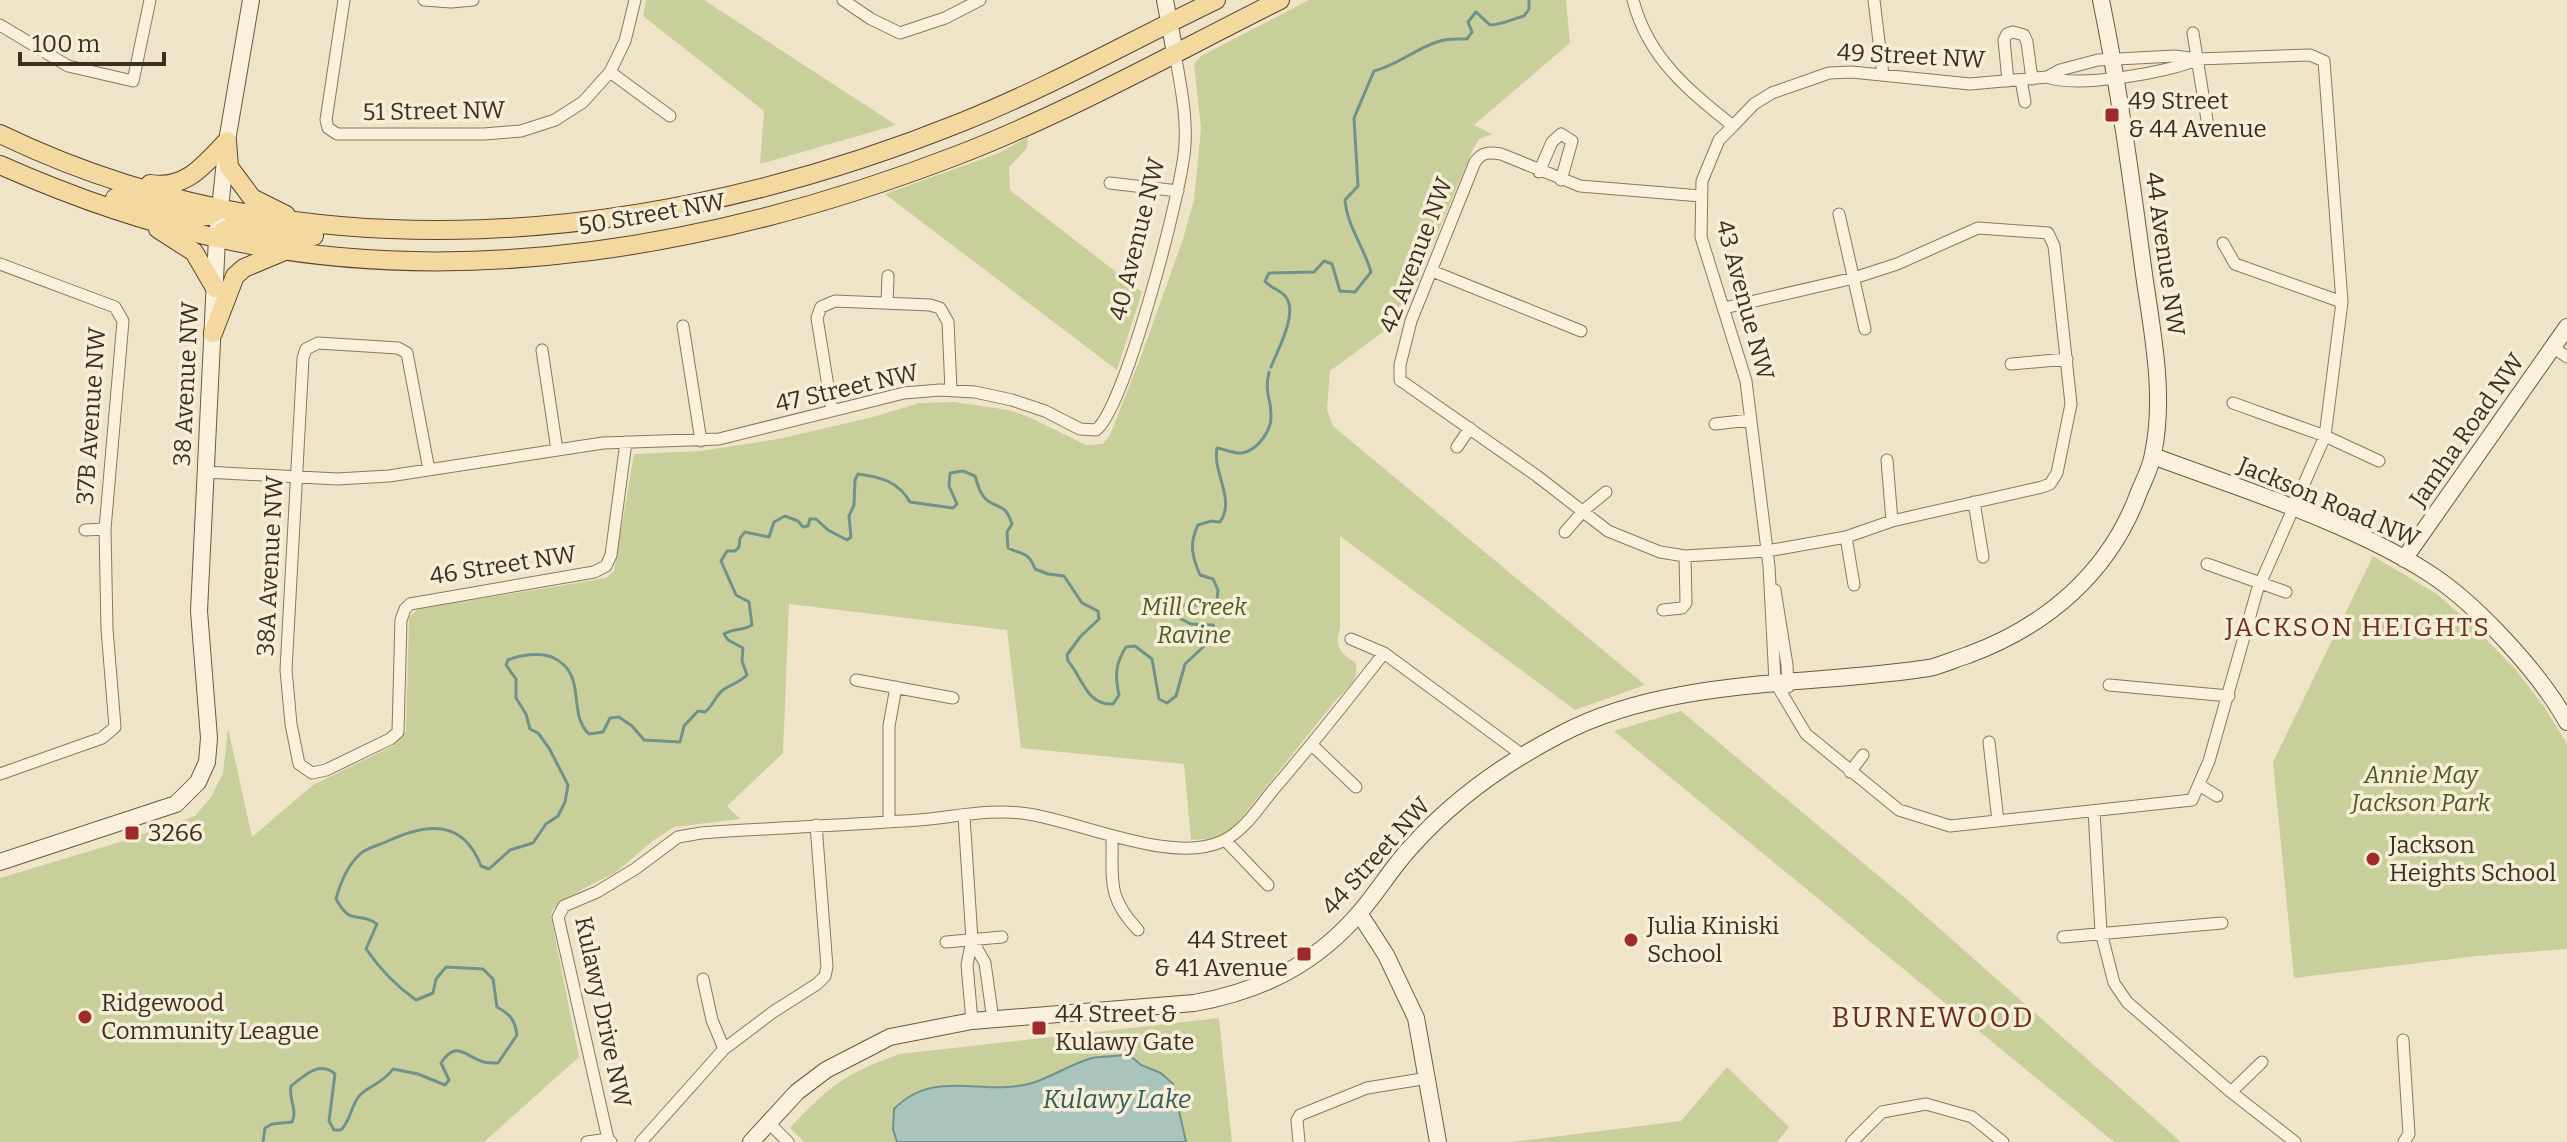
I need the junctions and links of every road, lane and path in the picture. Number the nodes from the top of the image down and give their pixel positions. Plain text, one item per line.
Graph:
1 (150, 0) edge
2 (251, 0) edge
3 (344, 0) edge
4 (424, 0) edge
5 (473, 0) edge
6 (635, 0) edge
7 (843, 0) edge
8 (865, 0) edge
9 (980, 0) edge
10 (1165, 0) edge
11 (1216, 0) edge
12 (1280, 0) edge
13 (1633, 0) edge
14 (1874, 0) edge
15 (2101, 0) edge
16 (2109, 0) edge
17 (871, 19) junction
18 (1170, 22) junction
19 (0, 25) edge
20 (2193, 33) dead end
21 (1175, 53) junction
22 (2113, 59) junction
23 (2198, 59) junction
24 (610, 72) junction
25 (1883, 75) junction
26 (2047, 77) junction
27 (2116, 77) junction
28 (2026, 80) junction
29 (2008, 81) junction
30 (2025, 102) dead end
31 (670, 116) dead end
32 (2207, 120) dead end
33 (1733, 126) junction
34 (0, 134) edge
35 (227, 141) junction
36 (0, 165) edge
37 (1539, 172) junction
38 (108, 178) junction
39 (1561, 180) junction
40 (34, 181) junction
41 (1110, 183) dead end
42 (1178, 191) junction
43 (1701, 196) junction
44 (219, 209) junction
45 (1839, 214) dead end
46 (139, 217) junction
47 (303, 223) junction
48 (362, 229) junction
49 (217, 238) junction
50 (2223, 243) dead end
51 (287, 250) junction
52 (0, 264) edge
53 (1432, 271) junction
54 (888, 276) dead end
55 (1854, 278) junction
56 (215, 288) junction
57 (2342, 302) junction
58 (887, 303) junction
59 (1724, 308) junction
60 (683, 326) dead end
61 (2567, 327) edge
62 (1865, 329) dead end
63 (1581, 331) dead end
64 (213, 333) junction
65 (542, 350) dead end
66 (2560, 352) edge
67 (2067, 359) junction
68 (2011, 364) dead end
69 (951, 390) junction
70 (2233, 403) dead end
71 (832, 411) junction
72 (1750, 420) junction
73 (1715, 424) dead end
74 (1470, 428) junction
75 (1092, 431) joint
76 (2325, 436) junction
77 (701, 441) junction
78 (626, 442) junction
79 (1457, 447) dead end
80 (557, 450) junction
81 (2153, 456) junction
82 (1887, 460) dead end
83 (2379, 461) dead end
84 (429, 470) junction
85 (205, 472) junction
86 (297, 477) junction
87 (1606, 492) dead end
88 (1974, 502) junction
89 (2293, 509) junction
90 (1584, 510) junction
91 (1892, 521) junction
92 (105, 529) junction
93 (85, 530) dead end
94 (1565, 532) dead end
95 (1846, 537) junction
96 (1767, 551) junction
97 (1685, 556) junction
98 (1983, 557) dead end
99 (2404, 559) junction
100 (2207, 564) dead end
101 (2260, 583) junction
102 (1854, 585) dead end
103 (2286, 592) dead end
104 (1663, 610) dead end
105 (1351, 639) dead end
106 (1384, 653) junction
107 (856, 680) dead end
108 (1782, 682) junction
109 (2109, 685) dead end
110 (896, 687) junction
111 (2229, 696) junction
112 (953, 698) dead end
113 (2567, 722) edge
114 (398, 732) joint
115 (1989, 742) dead end
116 (1312, 745) junction
117 (1521, 754) junction
118 (1863, 755) dead end
119 (1850, 772) junction
120 (0, 774) edge
121 (2199, 785) junction
122 (1356, 787) dead end
123 (2217, 796) dead end
124 (2094, 811) junction
125 (964, 816) junction
126 (1998, 821) junction
127 (889, 822) junction
128 (816, 825) junction
129 (1950, 826) junction
130 (1112, 836) junction
131 (1225, 840) junction
132 (1951, 840) dead end
133 (0, 862) edge
134 (1268, 885) dead end
135 (1359, 913) junction
136 (2222, 923) dead end
137 (1138, 930) dead end
138 (2101, 932) junction
139 (1002, 937) dead end
140 (2063, 937) dead end
141 (972, 940) junction
142 (946, 942) dead end
143 (703, 979) dead end
144 (993, 1020) junction
145 (972, 1021) junction
146 (2403, 1040) dead end
147 (724, 1049) junction
148 (2262, 1062) dead end
149 (1428, 1078) junction
150 (2231, 1092) junction
151 (769, 1123) junction
152 (609, 1140) edge
153 (587, 1142) edge
154 (641, 1142) edge
155 (751, 1142) edge
156 (788, 1142) edge
157 (1299, 1142) edge
158 (1438, 1142) edge
159 (1852, 1142) edge
160 (2003, 1142) edge
161 (2295, 1142) edge
162 (2404, 1142) edge

1 - 19 street
2 - 35 street, 38 Avenue NW
3 - 24 street, 51 Street NW
4 - 5 street
6 - 24 street, 51 Street NW
7 - 17 street
8 - 17 street
9 - 17 street
10 - 18 street, 40 Avenue NW
11 - 18 main road, 50 Street NW
12 - 21 main road, 50 Street NW
13 - 33 street
14 - 25 street
15 - 22 street, 44 Avenue NW
16 - 22 street, 44 Avenue NW
18 - 21 street, 40 Avenue NW
18 - 48 main road, 50 Street NW
20 - 23 street
21 - 42 street, 40 Avenue NW
21 - 51 main road, 50 Street NW
22 - 23 street, 49 Street NW
22 - 26 street, 49 Street NW
22 - 27 street, 44 Avenue NW
23 - 27 street, 49 Street NW
23 - 32 street
23 - 57 street
24 - 31 street
25 - 29 street, 49 Street NW
25 - 33 street, 49 Street NW
26 - 27 street, 49 Street NW
26 - 28 street, 49 Street NW
27 - 81 street, 44 Avenue NW
28 - 29 street, 49 Street NW
28 - 29 street, 49 Street NW
28 - 30 street, 49 Street NW
33 - 43 street, 43 Avenue NW
34 - 38 main road, 50 Street NW
35 - 38 main road
35 - 44 street, 38 Avenue NW
35 - 47 main road
36 - 40 main road, 50 Street NW
37 - 39 street
37 - 39 street
37 - 53 street, 42 Avenue NW
38 - 44 main road, 50 Street NW
39 - 43 street
40 - 44 main road
40 - 46 main road, 50 Street NW
41 - 42 street
42 - 75 street, 40 Avenue NW
43 - 59 street, 43 Avenue NW
44 - 47 main road, 50 Street NW
44 - 49 street, 38 Avenue NW
45 - 55 street
46 - 49 main road, 50 Street NW
46 - 56 main road
47 - 48 main road, 50 Street NW
48 - 49 main road
49 - 51 main road, 50 Street NW
49 - 56 street, 38 Avenue NW
50 - 57 street
51 - 64 main road
52 - 92 street, 37B Avenue NW
53 - 63 street
53 - 74 street, 42 Avenue NW
54 - 58 street
55 - 59 street
55 - 62 street
55 - 67 street
56 - 64 street, 38 Avenue NW
57 - 76 street
58 - 69 street
58 - 71 street
59 - 72 street, 43 Avenue NW
60 - 77 street
61 - 66 street, Jamha Road NW
64 - 85 street, 38 Avenue NW
65 - 80 street
66 - 99 street, Jamha Road NW
67 - 68 street
67 - 88 street
69 - 71 street, 47 Street NW
69 - 75 street, 47 Street NW
70 - 76 street
71 - 77 street, 47 Street NW
72 - 73 street
72 - 96 street, 43 Avenue NW
74 - 79 street
74 - 90 street
76 - 83 street
76 - 89 street
77 - 78 street, 47 Street NW
78 - 80 street, 47 Street NW
78 - 114 street, 46 Street NW
80 - 84 street, 47 Street NW
81 - 89 street, Jackson Road NW
81 - 108 street, 44 Street NW
82 - 91 street
84 - 86 street, 47 Street NW
84 - 86 street, 38A Avenue NW
85 - 86 street, 47 Street NW
85 - 133 street, 38 Avenue NW
86 - 114 street, 38A Avenue NW
87 - 90 street
88 - 91 street
88 - 98 street
89 - 99 street, Jackson Road NW
89 - 101 street
90 - 94 street
90 - 97 street
91 - 95 street
92 - 93 street, 37B Avenue NW
92 - 120 street, 37B Avenue NW
95 - 96 street
95 - 102 street
96 - 97 street
96 - 108 street, 43 Avenue NW
97 - 104 street
99 - 113 street, Jackson Road NW
100 - 101 street
101 - 103 street
101 - 111 street
105 - 106 street
106 - 116 street
106 - 117 street
107 - 110 street
108 - 117 street, 44 Street NW
108 - 119 street, 43 Avenue NW
109 - 111 street
110 - 112 street
110 - 127 street
111 - 121 street
115 - 126 street
116 - 122 street
116 - 131 street
117 - 135 street, 44 Street NW
118 - 119 street
119 - 129 street
121 - 123 street
121 - 124 street
124 - 126 street
124 - 138 street
125 - 127 street, Kulawy Drive NW
125 - 130 street, Kulawy Drive NW
125 - 141 street
126 - 129 street
127 - 128 street, Kulawy Drive NW
128 - 147 street
128 - 152 street, Kulawy Drive NW
129 - 132 street
130 - 131 street, Kulawy Drive NW
130 - 137 street
131 - 134 street
135 - 144 street, 44 Street NW
135 - 149 street
136 - 138 street
138 - 140 street
138 - 150 street
139 - 141 street
141 - 142 street
141 - 144 street
141 - 145 street
143 - 147 street
144 - 145 street, 44 Street NW
145 - 151 street, 44 Street NW
146 - 162 street
147 - 154 street
148 - 150 street
149 - 157 street
149 - 158 street
150 - 161 street
151 - 155 street, 44 Street NW
151 - 156 street
152 - 153 street, Kulawy Drive NW
159 - 160 street

